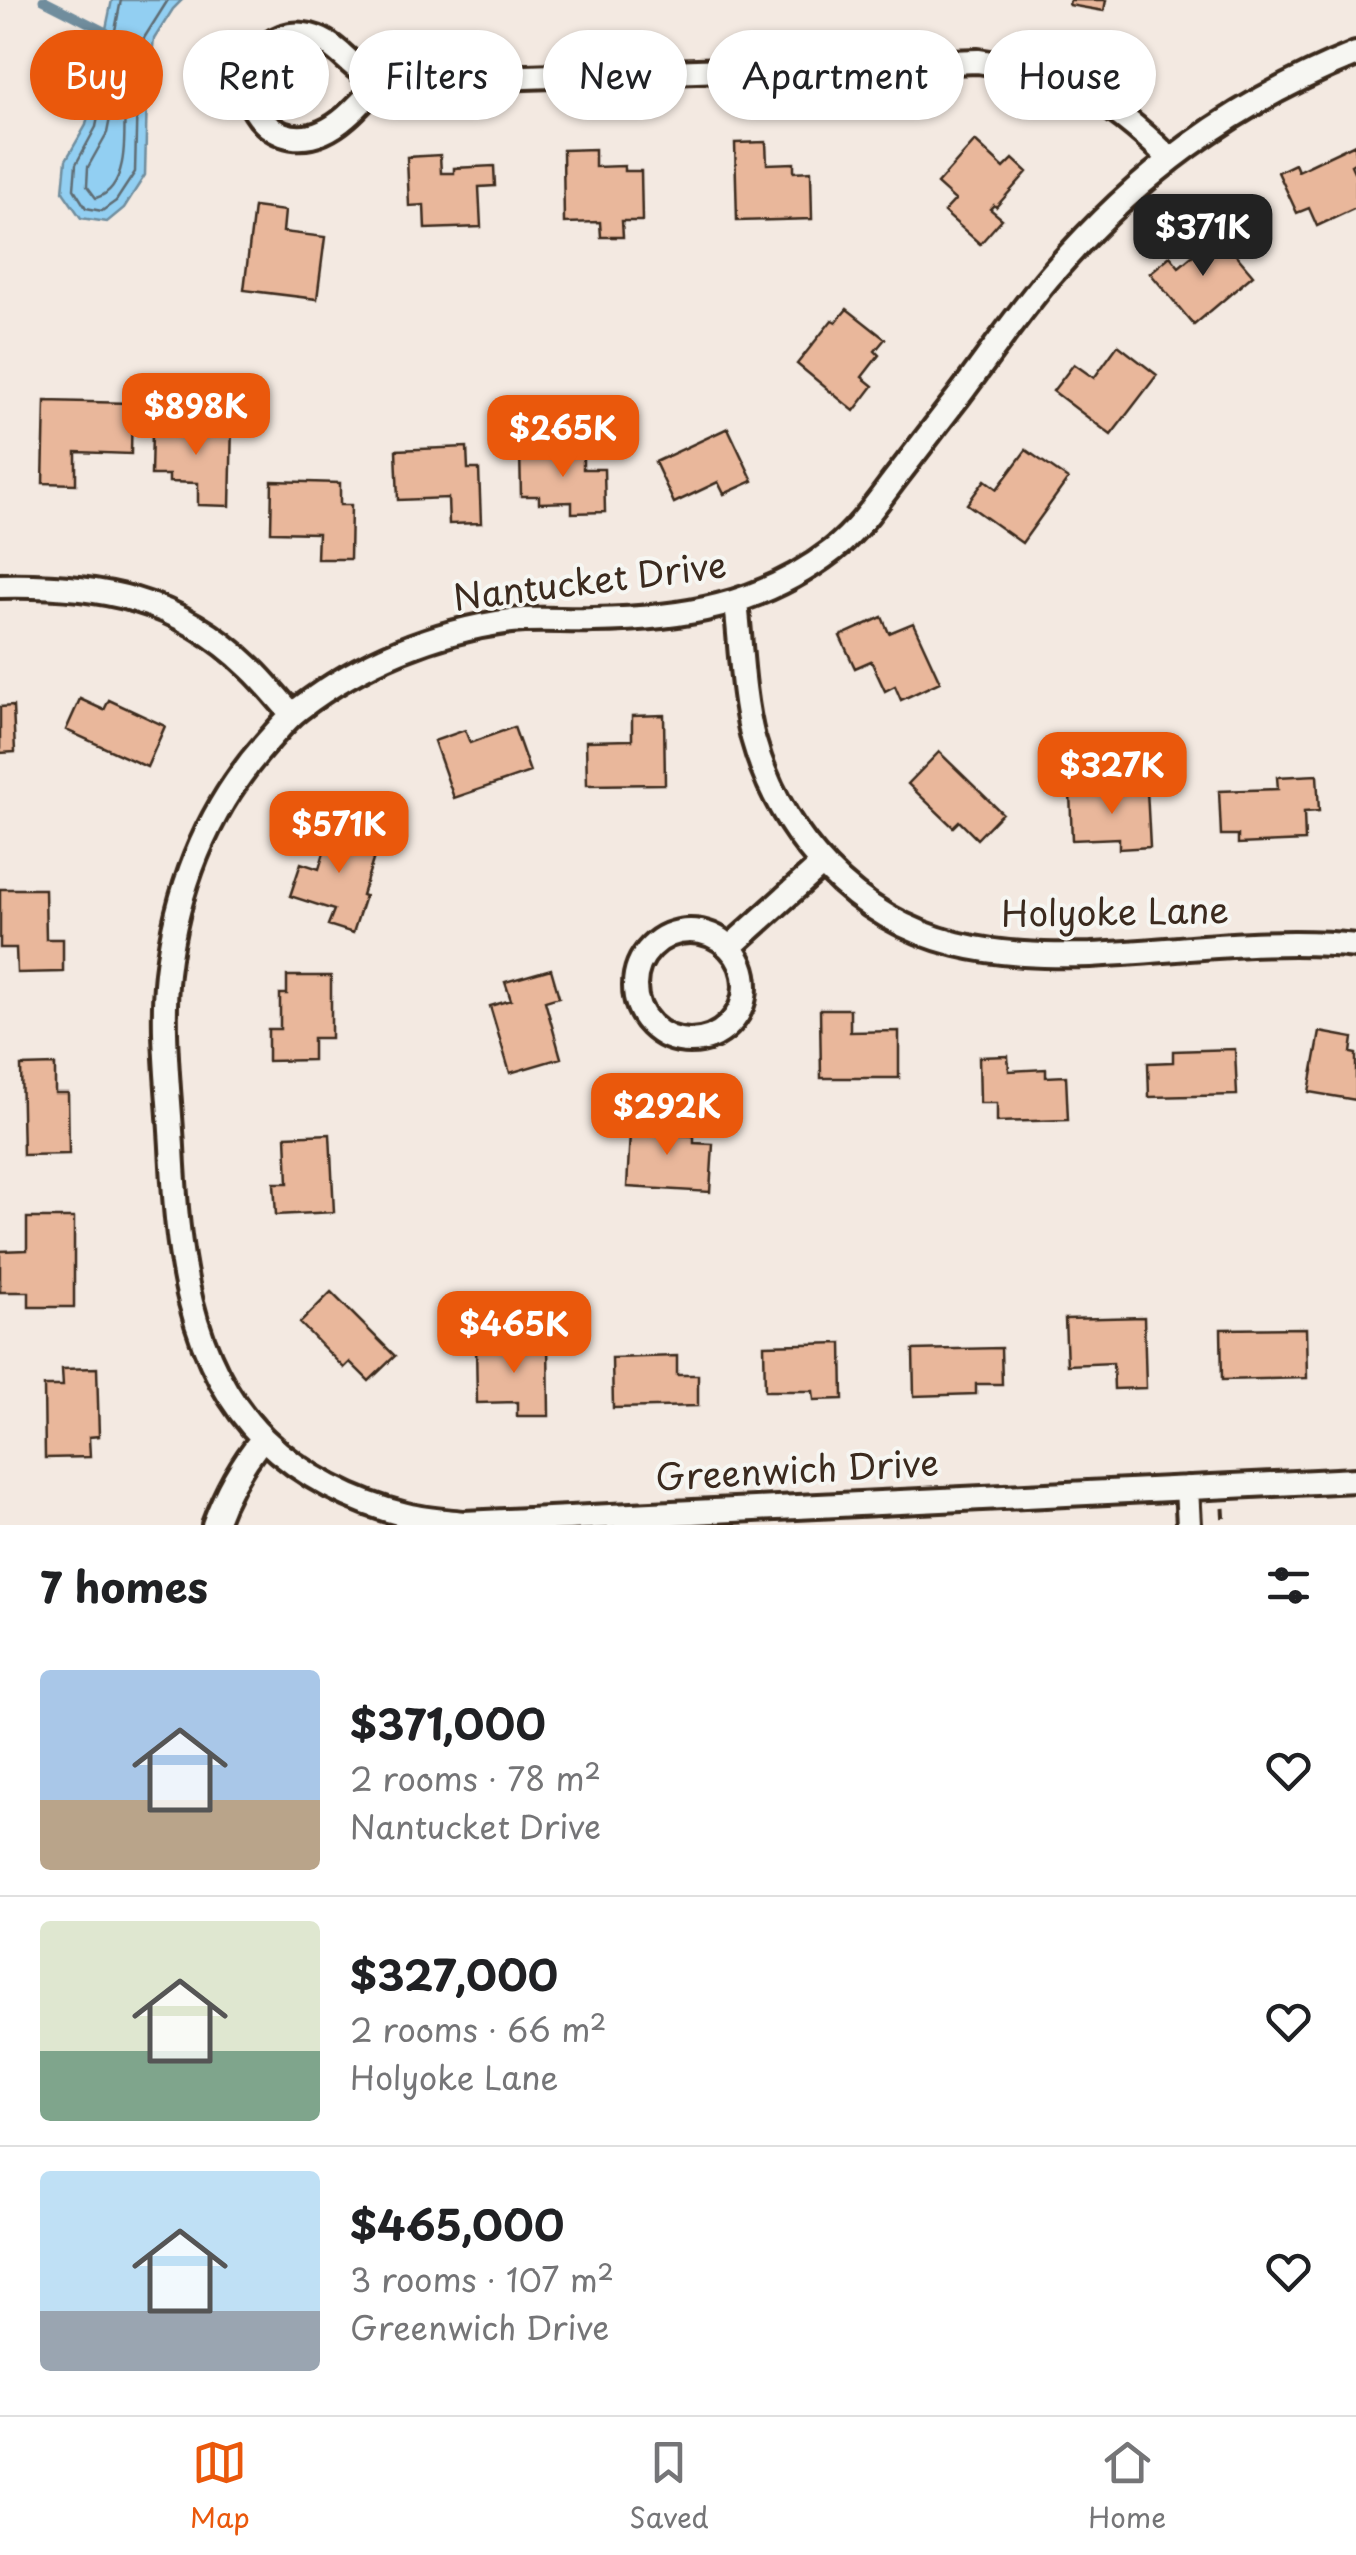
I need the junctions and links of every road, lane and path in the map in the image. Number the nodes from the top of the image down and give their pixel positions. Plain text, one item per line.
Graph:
1 (1356, 54) edge
2 (523, 77) edge
3 (381, 82) joint
4 (1169, 158) junction
5 (0, 586) edge
6 (736, 602) junction
7 (292, 714) junction
8 (821, 865) junction
9 (1356, 946) edge
10 (730, 947) junction
11 (263, 1438) junction
12 (1356, 1480) edge
13 (1187, 1488) junction
14 (214, 1525) edge
15 (1189, 1525) edge

1 - 4 street, Nantucket Drive
2 - 4 street
3 - 3 street
4 - 6 street, Nantucket Drive
5 - 7 street
6 - 7 street, Nantucket Drive
6 - 8 street, Holyoke Lane
7 - 11 street, Nantucket Drive
8 - 9 street, Holyoke Lane
8 - 10 street
10 - 10 street
11 - 13 street, Greenwich Drive
11 - 14 street
12 - 13 street, Greenwich Drive
13 - 15 street

